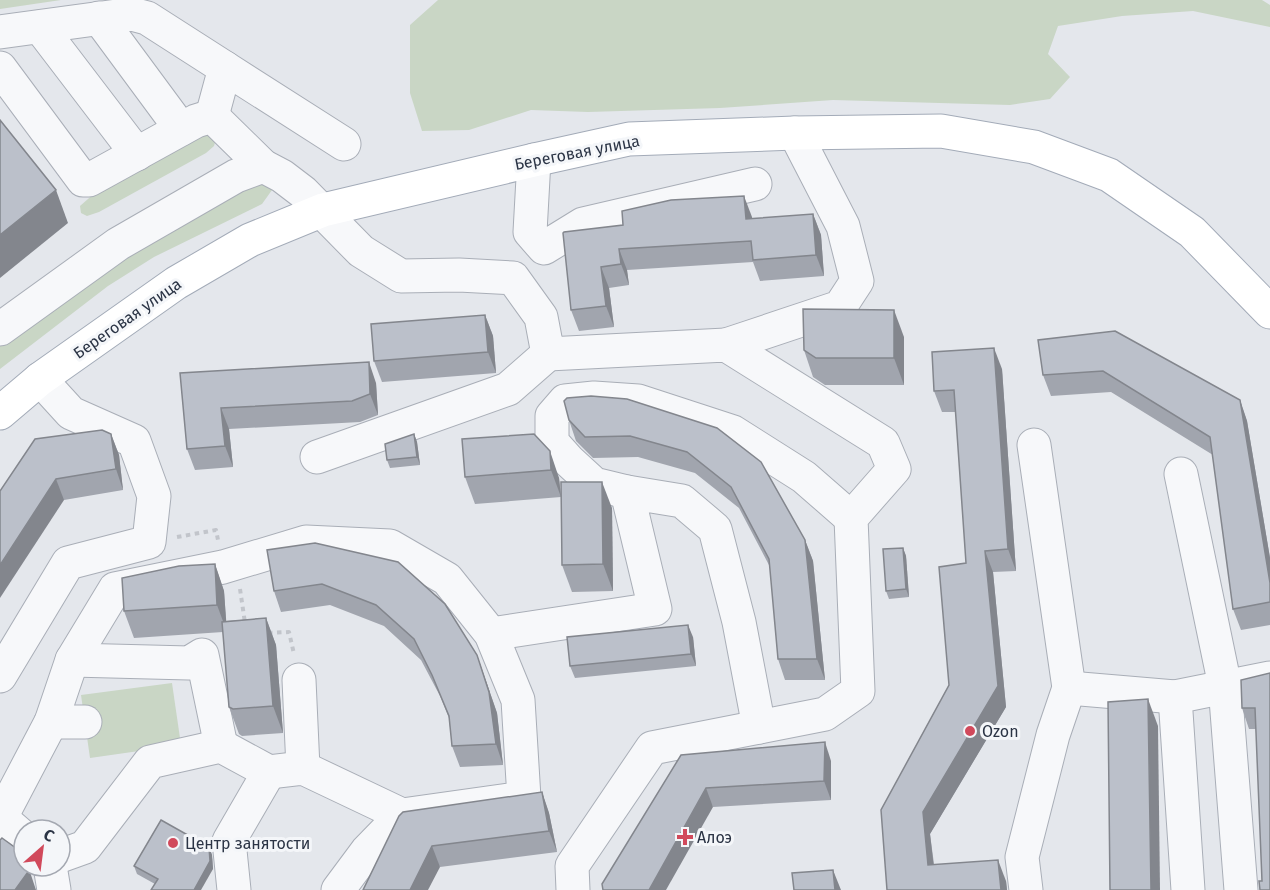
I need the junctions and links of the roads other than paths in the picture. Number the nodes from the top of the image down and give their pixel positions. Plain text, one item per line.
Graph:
1 (99, 18) junction
2 (40, 27) junction
3 (0, 32) edge
4 (0, 68) edge
5 (225, 68) junction
6 (213, 116) junction
7 (181, 129) junction
8 (795, 133) junction
9 (344, 144) dead end
10 (137, 154) junction
11 (534, 160) junction
12 (262, 166) junction
13 (755, 184) dead end
14 (323, 210) junction
15 (1270, 312) edge
16 (0, 329) edge
17 (726, 345) junction
18 (548, 354) junction
19 (40, 378) junction
20 (0, 413) edge
21 (1034, 445) dead end
22 (316, 457) dead end
23 (1181, 474) dead end
24 (627, 492) junction
25 (851, 518) junction
26 (491, 634) junction
27 (72, 660) junction
28 (0, 676) edge
29 (1270, 678) edge
30 (299, 680) road end
31 (1225, 686) junction
32 (1069, 688) junction
33 (1175, 697) junction
34 (51, 722) junction
35 (85, 722) dead end
36 (759, 727) junction
37 (221, 746) junction
38 (303, 768) junction
39 (269, 772) junction
40 (402, 815) junction
41 (8, 825) edge
42 (72, 852) edge
43 (234, 890) edge
44 (338, 890) edge
45 (573, 890) edge
46 (1026, 890) edge
47 (1188, 890) edge
48 (1241, 890) edge

1 - 2 lane
1 - 5 lane
1 - 7 lane
2 - 3 lane
2 - 10 lane
4 - 10 lane
5 - 6 lane
5 - 9 lane
6 - 7 lane
6 - 12 lane
7 - 10 lane
8 - 11 main road, Береговая улица
8 - 15 main road, Береговая улица
8 - 17 lane
11 - 13 lane
11 - 14 main road, Береговая улица
12 - 14 lane
12 - 16 lane
14 - 18 lane
14 - 19 main road, Береговая улица
17 - 18 lane
17 - 25 lane
18 - 22 lane
19 - 20 main road, Береговая улица
19 - 28 lane
21 - 32 lane
23 - 31 lane
24 - 25 lane
24 - 26 lane
24 - 36 lane
25 - 36 lane
26 - 27 lane
26 - 40 lane
27 - 34 lane
27 - 37 lane
29 - 31 lane
30 - 38 lane
31 - 33 lane
31 - 48 lane
32 - 33 lane
32 - 46 lane
33 - 47 lane
34 - 35 lane
34 - 41 lane
36 - 45 lane
37 - 39 lane
37 - 42 lane
38 - 39 lane
38 - 40 lane
39 - 43 lane
40 - 44 lane

